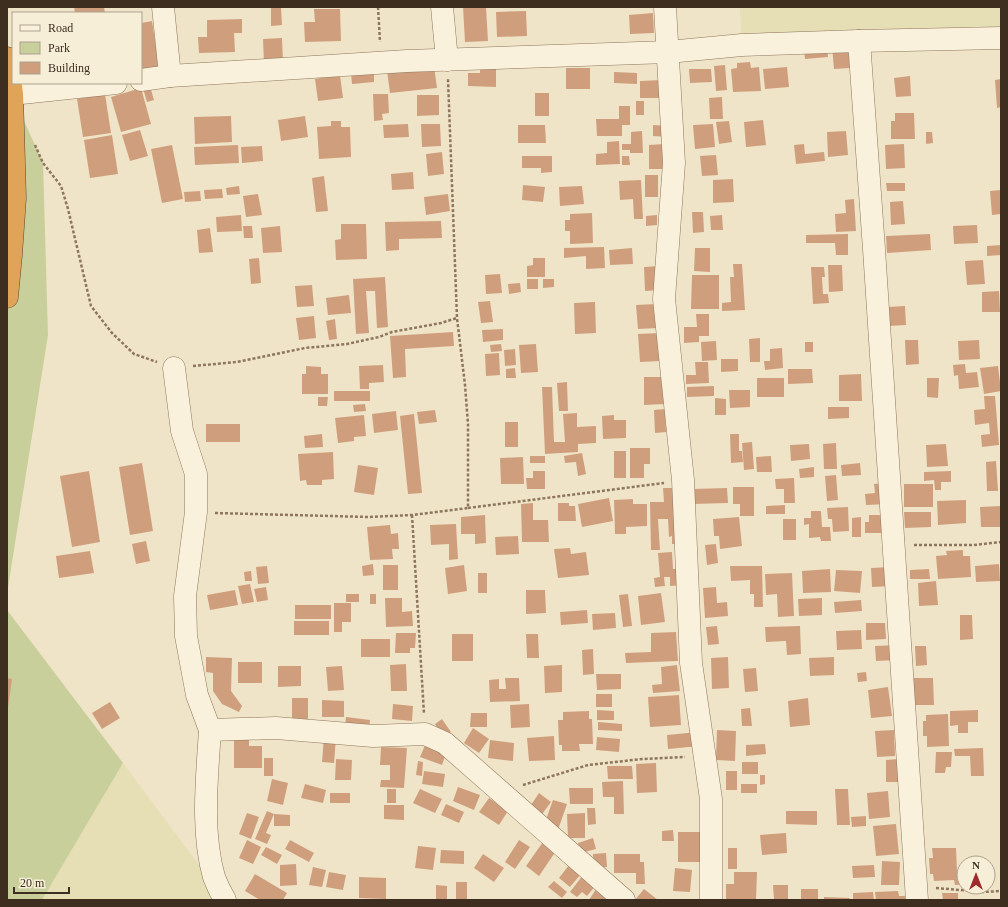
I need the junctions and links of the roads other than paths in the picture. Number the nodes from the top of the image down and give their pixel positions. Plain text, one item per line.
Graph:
1 (163, 7) edge
2 (442, 7) edge
3 (665, 7) edge
4 (1001, 38) edge
5 (859, 41) junction
6 (668, 52) junction
7 (7, 58) edge
8 (447, 60) junction
9 (170, 76) junction
10 (142, 80) edge
11 (107, 84) edge
12 (12, 94) junction
13 (7, 297) edge
14 (174, 368) road end
15 (210, 730) junction
16 (916, 893) edge
17 (225, 900) edge
18 (624, 900) edge
19 (711, 900) edge

1 - 9 street
2 - 8 street
3 - 6 street
4 - 5 street
5 - 6 street
5 - 16 street
6 - 8 street
6 - 19 street
7 - 12 highway
8 - 9 street
9 - 10 street
11 - 12 street
12 - 13 highway
14 - 15 street
15 - 17 street
15 - 18 street

